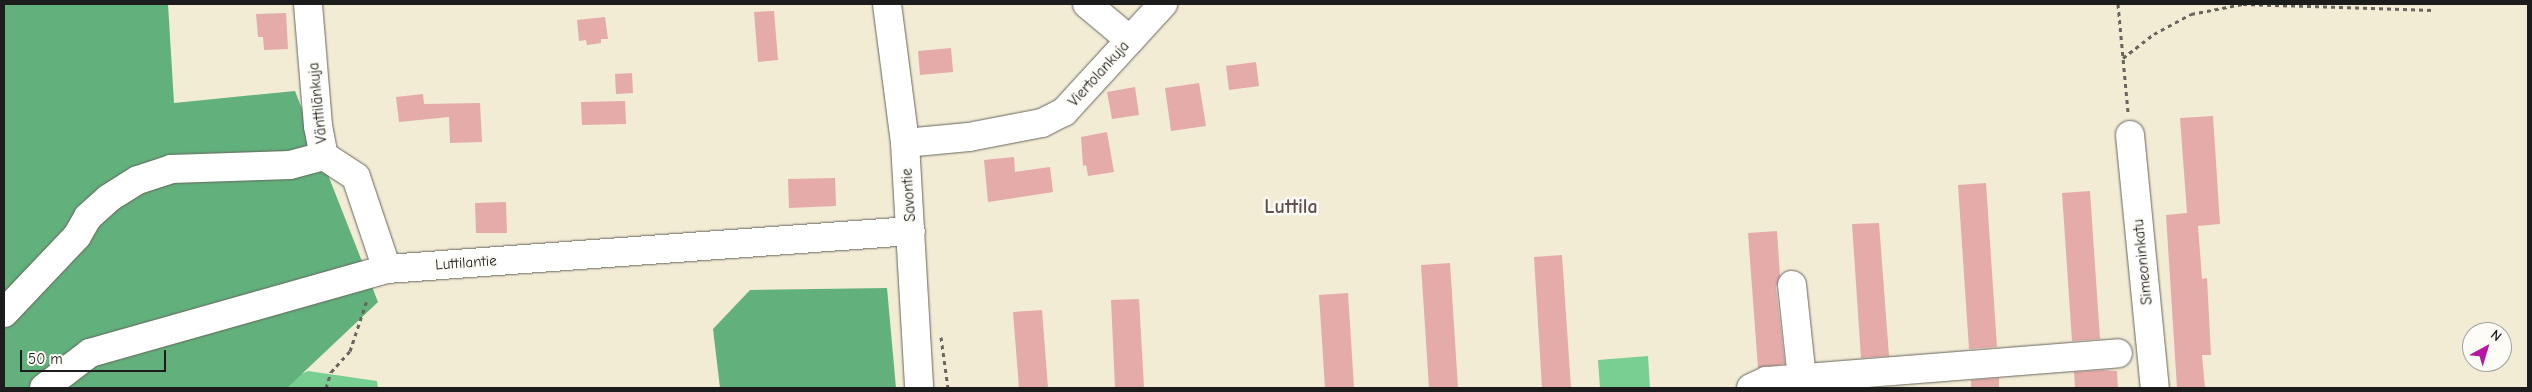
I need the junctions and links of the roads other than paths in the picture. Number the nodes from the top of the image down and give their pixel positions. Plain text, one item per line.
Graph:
1 (308, 4) edge
2 (887, 4) edge
3 (1088, 4) edge
4 (1163, 4) edge
5 (1130, 40) junction
6 (2130, 135) road end
7 (905, 143) junction
8 (324, 156) junction
9 (911, 231) junction
10 (381, 271) junction
11 (1792, 285) dead end
12 (4, 313) edge
13 (2118, 353) dead end
14 (1803, 384) edge
15 (44, 388) edge
16 (919, 388) edge
17 (1751, 388) edge
18 (2155, 388) edge

1 - 8 street, Vänttilänkuja
2 - 7 street, Savontie
3 - 5 street
4 - 5 street, Viertolankuja
5 - 7 street, Viertolankuja
6 - 18 street, Simeoninkatu
7 - 9 street, Savontie
8 - 10 street, Vänttilänkuja
8 - 12 street
9 - 10 street, Luttilantie
9 - 16 street, Savontie
10 - 15 street, Luttilantie
11 - 14 street
13 - 14 street
14 - 17 street

